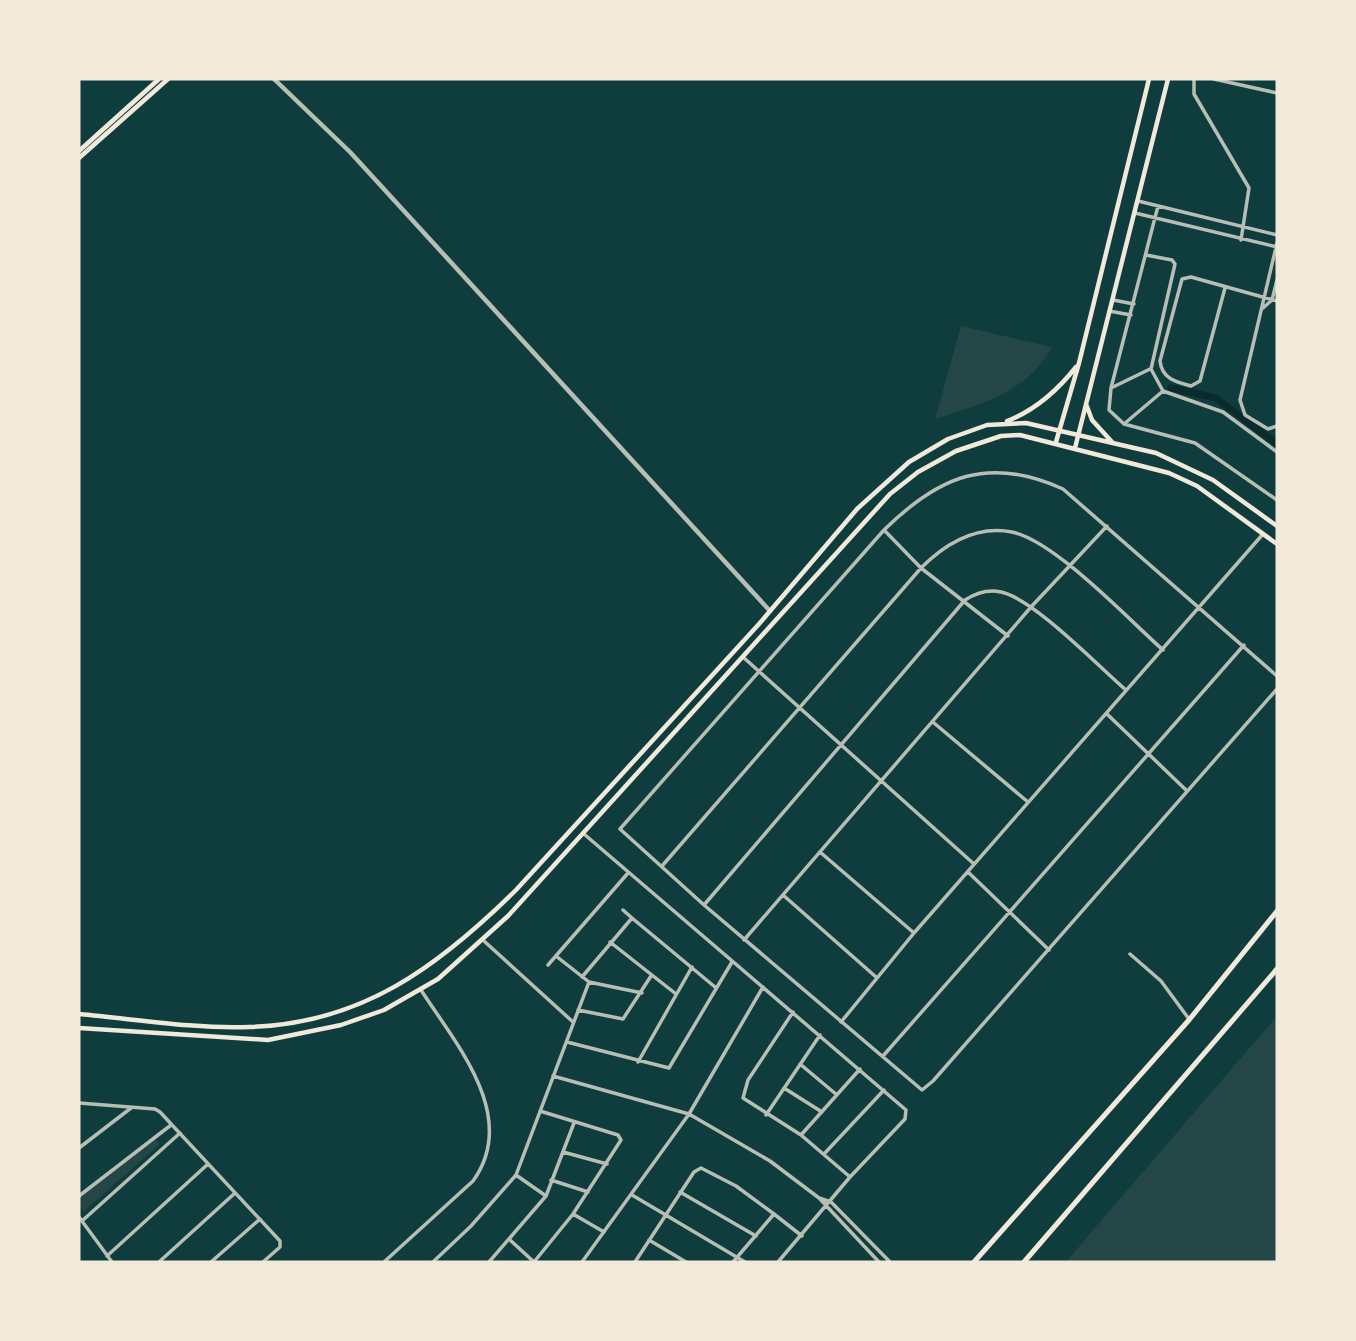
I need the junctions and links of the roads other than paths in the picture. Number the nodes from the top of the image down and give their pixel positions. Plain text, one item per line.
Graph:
1 (159, 79) edge
2 (168, 79) edge
3 (274, 79) edge
4 (1149, 79) edge
5 (1168, 79) edge
6 (1194, 79) edge
7 (1214, 79) edge
8 (1248, 79) edge
9 (1246, 85) junction
10 (1277, 93) edge
11 (79, 151) edge
12 (79, 158) edge
13 (1138, 201) junction
14 (1158, 205) junction
15 (1135, 213) junction
16 (1194, 215) junction
17 (1154, 218) junction
18 (1190, 227) junction
19 (1244, 228) junction
20 (1277, 235) edge
21 (1241, 240) junction
22 (1277, 246) edge
23 (1146, 255) junction
24 (1277, 279) edge
25 (1225, 288) junction
26 (1262, 298) junction
27 (1111, 299) junction
28 (1275, 301) edge
29 (1134, 304) junction
30 (1263, 308) junction
31 (1108, 310) junction
32 (1131, 315) junction
33 (1079, 363) junction
34 (1151, 369) junction
35 (1111, 388) junction
36 (1163, 391) junction
37 (1086, 403) junction
38 (1003, 422) junction
39 (1124, 424) junction
40 (1277, 426) edge
41 (1059, 431) junction
42 (1078, 435) junction
43 (1056, 442) junction
44 (1113, 443) junction
45 (1075, 448) junction
46 (1277, 452) edge
47 (1277, 500) edge
48 (1276, 522) edge
49 (1107, 526) junction
50 (884, 530) junction
51 (1263, 534) junction
52 (1277, 544) edge
53 (1069, 566) junction
54 (921, 568) junction
55 (965, 600) junction
56 (1031, 607) junction
57 (1200, 607) junction
58 (770, 611) junction
59 (778, 619) junction
60 (1008, 636) junction
61 (1244, 645) junction
62 (1163, 650) junction
63 (743, 657) junction
64 (756, 671) junction
65 (1277, 676) edge
66 (1277, 689) edge
67 (1127, 691) junction
68 (800, 708) junction
69 (1106, 713) junction
70 (934, 723) junction
71 (840, 745) junction
72 (1148, 752) junction
73 (881, 781) junction
74 (1186, 790) junction
75 (1028, 802) junction
76 (584, 834) junction
77 (819, 852) junction
78 (974, 864) junction
79 (662, 866) junction
80 (968, 872) junction
81 (628, 873) junction
82 (783, 895) junction
83 (704, 905) junction
84 (623, 910) dead end
85 (1277, 911) edge
86 (1008, 913) junction
87 (632, 918) junction
88 (914, 933) junction
89 (744, 940) junction
90 (484, 941) junction
91 (610, 942) junction
92 (1049, 950) junction
93 (1130, 954) dead end
94 (556, 956) junction
95 (732, 961) junction
96 (548, 965) dead end
97 (692, 967) junction
98 (1277, 969) edge
99 (651, 976) junction
100 (582, 977) junction
101 (877, 977) junction
102 (589, 982) junction
103 (715, 987) junction
104 (763, 987) junction
105 (421, 990) junction
106 (642, 993) junction
107 (676, 994) junction
108 (578, 1010) junction
109 (793, 1012) junction
110 (338, 1013) junction
111 (79, 1014) edge
112 (1189, 1020) junction
113 (573, 1022) junction
114 (841, 1022) junction
115 (341, 1025) junction
116 (79, 1028) edge
117 (820, 1035) junction
118 (567, 1042) junction
119 (883, 1057) junction
120 (638, 1062) junction
121 (800, 1064) junction
122 (860, 1069) junction
123 (553, 1076) junction
124 (784, 1088) junction
125 (884, 1090) junction
126 (837, 1095) junction
127 (79, 1103) edge
128 (133, 1107) junction
129 (540, 1111) junction
130 (822, 1112) junction
131 (689, 1114) junction
132 (766, 1115) junction
133 (574, 1123) junction
134 (172, 1124) junction
135 (180, 1133) junction
136 (801, 1135) junction
137 (79, 1148) edge
138 (563, 1152) junction
139 (824, 1154) junction
140 (208, 1164) junction
141 (607, 1164) junction
142 (516, 1175) junction
143 (850, 1177) junction
144 (551, 1181) junction
145 (587, 1192) junction
146 (680, 1192) junction
147 (235, 1194) junction
148 (632, 1195) junction
149 (79, 1196) edge
150 (545, 1196) junction
151 (819, 1198) junction
152 (831, 1202) junction
153 (825, 1208) junction
154 (573, 1214) junction
155 (774, 1214) junction
156 (667, 1216) junction
157 (80, 1219) edge
158 (260, 1219) junction
159 (852, 1223) junction
160 (846, 1229) junction
161 (604, 1232) junction
162 (756, 1236) junction
163 (802, 1236) junction
164 (509, 1239) junction
165 (649, 1240) junction
166 (107, 1256) junction
167 (738, 1256) junction
168 (584, 1261) edge
169 (112, 1262) edge
170 (159, 1262) edge
171 (211, 1262) edge
172 (263, 1262) edge
173 (384, 1262) edge
174 (435, 1262) edge
175 (489, 1262) edge
176 (534, 1262) edge
177 (635, 1262) edge
178 (687, 1262) edge
179 (733, 1262) edge
180 (745, 1262) edge
181 (778, 1262) edge
182 (879, 1262) edge
183 (890, 1262) edge
184 (974, 1262) edge
185 (1024, 1262) edge

1 - 11 main road
2 - 12 main road
3 - 58 street
4 - 33 main road
5 - 13 main road
6 - 19 street
7 - 9 street
8 - 9 street
9 - 10 street
13 - 14 street
13 - 15 main road
14 - 16 street
14 - 17 street
15 - 17 street
15 - 27 main road
16 - 18 street
16 - 19 street
17 - 18 street
17 - 23 street
18 - 21 street
19 - 20 street
19 - 21 street
21 - 22 street
22 - 26 street
23 - 29 street
23 - 34 street
24 - 28 street
25 - 25 street
25 - 26 street
26 - 28 street
26 - 30 street
27 - 29 street
27 - 31 main road
28 - 30 street
29 - 32 street
30 - 40 street
31 - 32 street
31 - 37 main road
32 - 35 street
33 - 38 main road
33 - 41 main road
34 - 35 street
34 - 36 street
35 - 39 street
36 - 39 street
36 - 46 street
37 - 42 main road
37 - 44 main road
38 - 41 main road
38 - 58 main road
39 - 47 street
41 - 42 main road
41 - 43 main road
42 - 44 main road
42 - 45 main road
43 - 45 main road
43 - 59 main road
44 - 48 main road
45 - 51 main road
49 - 50 street
49 - 53 street
49 - 57 street
50 - 54 street
50 - 64 street
51 - 52 main road
51 - 57 street
53 - 54 street
53 - 56 street
53 - 62 street
54 - 55 street
54 - 68 street
55 - 56 street
55 - 60 street
55 - 71 street
56 - 60 street
56 - 67 street
57 - 61 street
57 - 62 street
58 - 59 main road
58 - 110 main road
59 - 63 main road
60 - 70 street
61 - 65 street
61 - 72 street
62 - 67 street
63 - 64 street
63 - 76 main road
64 - 68 street
64 - 79 street
66 - 74 street
67 - 69 street
68 - 71 street
68 - 79 street
69 - 72 street
69 - 75 street
70 - 73 street
70 - 75 street
71 - 73 street
71 - 83 street
72 - 74 street
72 - 86 street
73 - 77 street
73 - 78 street
74 - 92 street
75 - 78 street
76 - 81 street
76 - 90 main road
77 - 82 street
77 - 88 street
78 - 80 street
79 - 83 street
80 - 86 street
80 - 88 street
81 - 94 street
81 - 95 street
82 - 89 street
82 - 101 street
83 - 89 street
84 - 87 street
85 - 112 highway
86 - 92 street
86 - 119 street
87 - 91 street
87 - 97 street
88 - 101 street
89 - 114 street
90 - 105 main road
90 - 113 street
91 - 99 street
91 - 100 street
92 - 119 street
93 - 112 street
94 - 96 street
94 - 100 street
95 - 103 street
95 - 104 street
97 - 103 street
97 - 107 street
98 - 185 highway
99 - 106 street
99 - 107 street
100 - 102 street
101 - 114 street
102 - 106 street
102 - 108 street
103 - 120 street
104 - 109 street
104 - 131 street
105 - 115 main road
105 - 173 street
106 - 108 street
107 - 120 street
108 - 113 street
109 - 117 street
109 - 132 street
110 - 111 main road
110 - 115 main road
112 - 184 highway
113 - 118 street
114 - 119 street
115 - 116 main road
117 - 121 street
117 - 122 street
118 - 120 street
118 - 123 street
121 - 124 street
121 - 126 street
122 - 125 street
122 - 126 street
123 - 129 street
123 - 131 street
124 - 130 street
124 - 132 street
125 - 139 street
125 - 143 street
126 - 130 street
127 - 128 street
128 - 134 street
128 - 137 street
129 - 133 street
129 - 142 street
130 - 136 street
131 - 148 street
131 - 151 street
132 - 136 street
133 - 138 street
133 - 141 street
134 - 135 street
134 - 149 street
135 - 140 street
135 - 157 street
136 - 139 street
138 - 141 street
138 - 144 street
139 - 143 street
140 - 147 street
140 - 166 street
141 - 145 street
142 - 150 street
142 - 174 street
143 - 152 street
144 - 145 street
144 - 150 street
145 - 154 street
146 - 155 street
146 - 156 street
146 - 162 street
147 - 158 street
147 - 170 street
148 - 156 street
148 - 161 street
150 - 164 street
151 - 152 street
151 - 153 street
152 - 153 street
152 - 159 street
153 - 160 street
153 - 163 street
154 - 161 street
154 - 176 street
155 - 162 street
155 - 163 street
156 - 165 street
156 - 167 street
157 - 166 street
158 - 171 street
158 - 172 street
159 - 160 street
159 - 183 street
160 - 182 street
161 - 168 street
162 - 167 street
163 - 181 street
164 - 175 street
164 - 176 street
165 - 177 street
165 - 178 street
166 - 169 street
167 - 179 street
167 - 180 street

